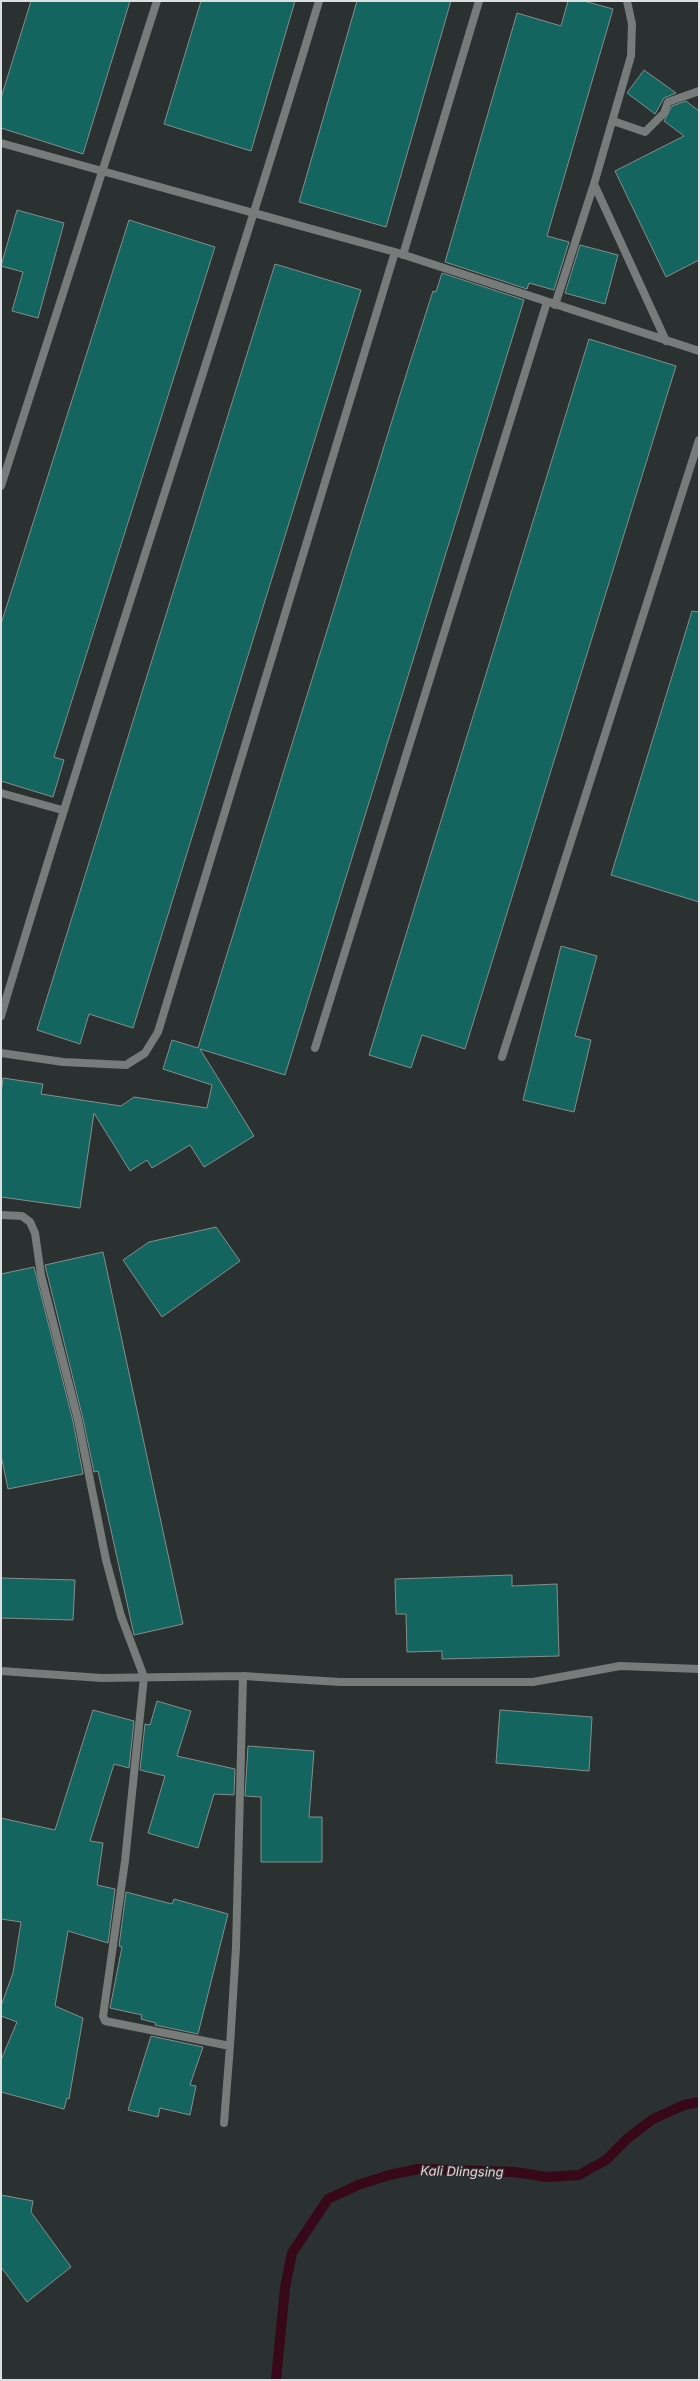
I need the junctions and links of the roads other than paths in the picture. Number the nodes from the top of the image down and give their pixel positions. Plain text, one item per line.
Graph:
1 (157, 1) edge
2 (319, 1) edge
3 (479, 1) edge
4 (627, 1) edge
5 (699, 91) edge
6 (613, 121) junction
7 (1, 143) edge
8 (101, 170) junction
9 (594, 184) junction
10 (256, 214) junction
11 (399, 253) junction
12 (551, 304) junction
13 (666, 341) junction
14 (699, 351) edge
15 (699, 440) edge
16 (1, 486) edge
17 (1, 793) edge
18 (62, 810) junction
19 (1, 1016) edge
20 (315, 1048) dead end
21 (1, 1053) edge
22 (502, 1057) dead end
23 (1, 1215) edge
24 (699, 1669) edge
25 (1, 1672) edge
26 (243, 1676) junction
27 (144, 1677) junction
28 (230, 2046) junction
29 (224, 2123) dead end

1 - 8 street
2 - 10 street
3 - 11 street
4 - 6 street
5 - 6 street
6 - 9 street
7 - 8 street
8 - 10 street
8 - 16 street
9 - 12 street
9 - 13 street
10 - 11 street
10 - 18 street
11 - 12 street
11 - 21 street
12 - 13 street
12 - 20 street
13 - 14 street
15 - 22 street
17 - 18 street
18 - 19 street
23 - 27 street
24 - 26 street
25 - 27 street
26 - 27 street
26 - 28 street
27 - 28 street
28 - 29 street

